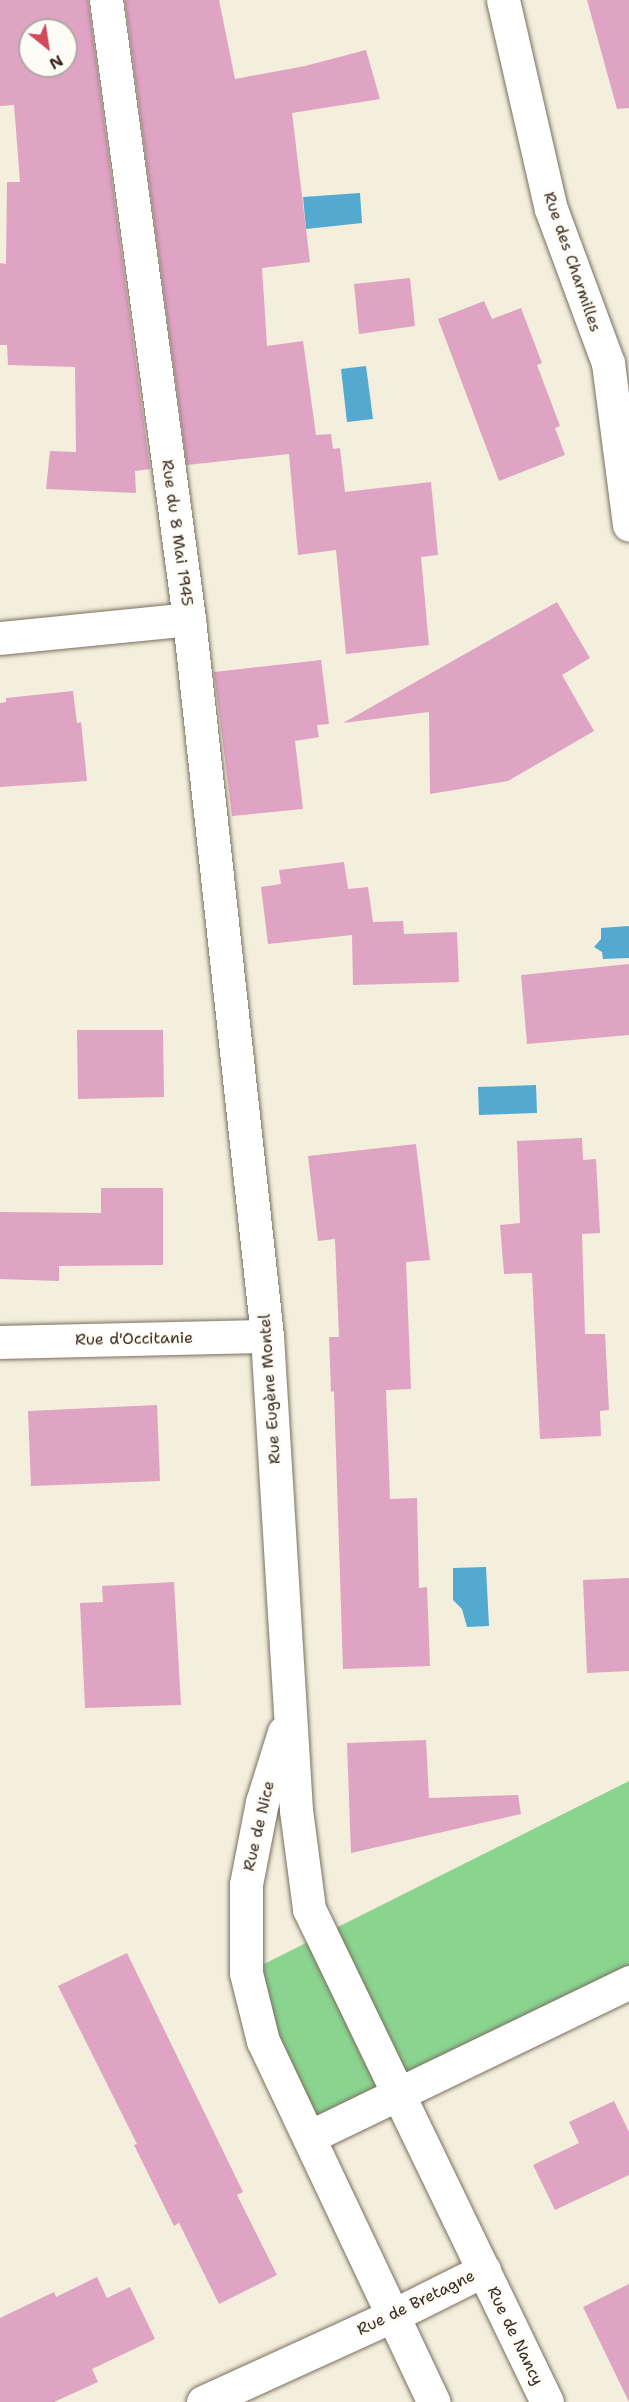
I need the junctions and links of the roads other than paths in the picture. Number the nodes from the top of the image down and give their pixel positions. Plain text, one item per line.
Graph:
1 (106, 0) edge
2 (503, 0) edge
3 (629, 525) edge
4 (189, 619) junction
5 (0, 638) edge
6 (237, 1068) joint
7 (267, 1336) junction
8 (0, 1342) edge
9 (290, 1712) junction
10 (629, 1982) edge
11 (398, 2094) junction
12 (309, 2137) junction
13 (484, 2270) junction
14 (392, 2316) junction
15 (203, 2402) edge
16 (434, 2402) edge
17 (547, 2402) edge

1 - 4 street, Rue du 8 Mai 1945
2 - 3 street, Rue des Charmilles
4 - 5 street
4 - 6 street, Rue du 8 Mai 1945
6 - 7 street, Rue Eugène Montel
7 - 8 street, Rue d'Occitanie
7 - 9 street, Rue Eugène Montel
9 - 11 street, Rue de Nice
9 - 12 street, Rue de Nice
10 - 11 street
11 - 12 street
11 - 13 street, Rue de Bretagne
12 - 14 street, Rue de Nice
13 - 14 street, Rue de Bretagne
13 - 17 street, Rue de Nancy
14 - 15 street, Rue de Bretagne
14 - 16 street

